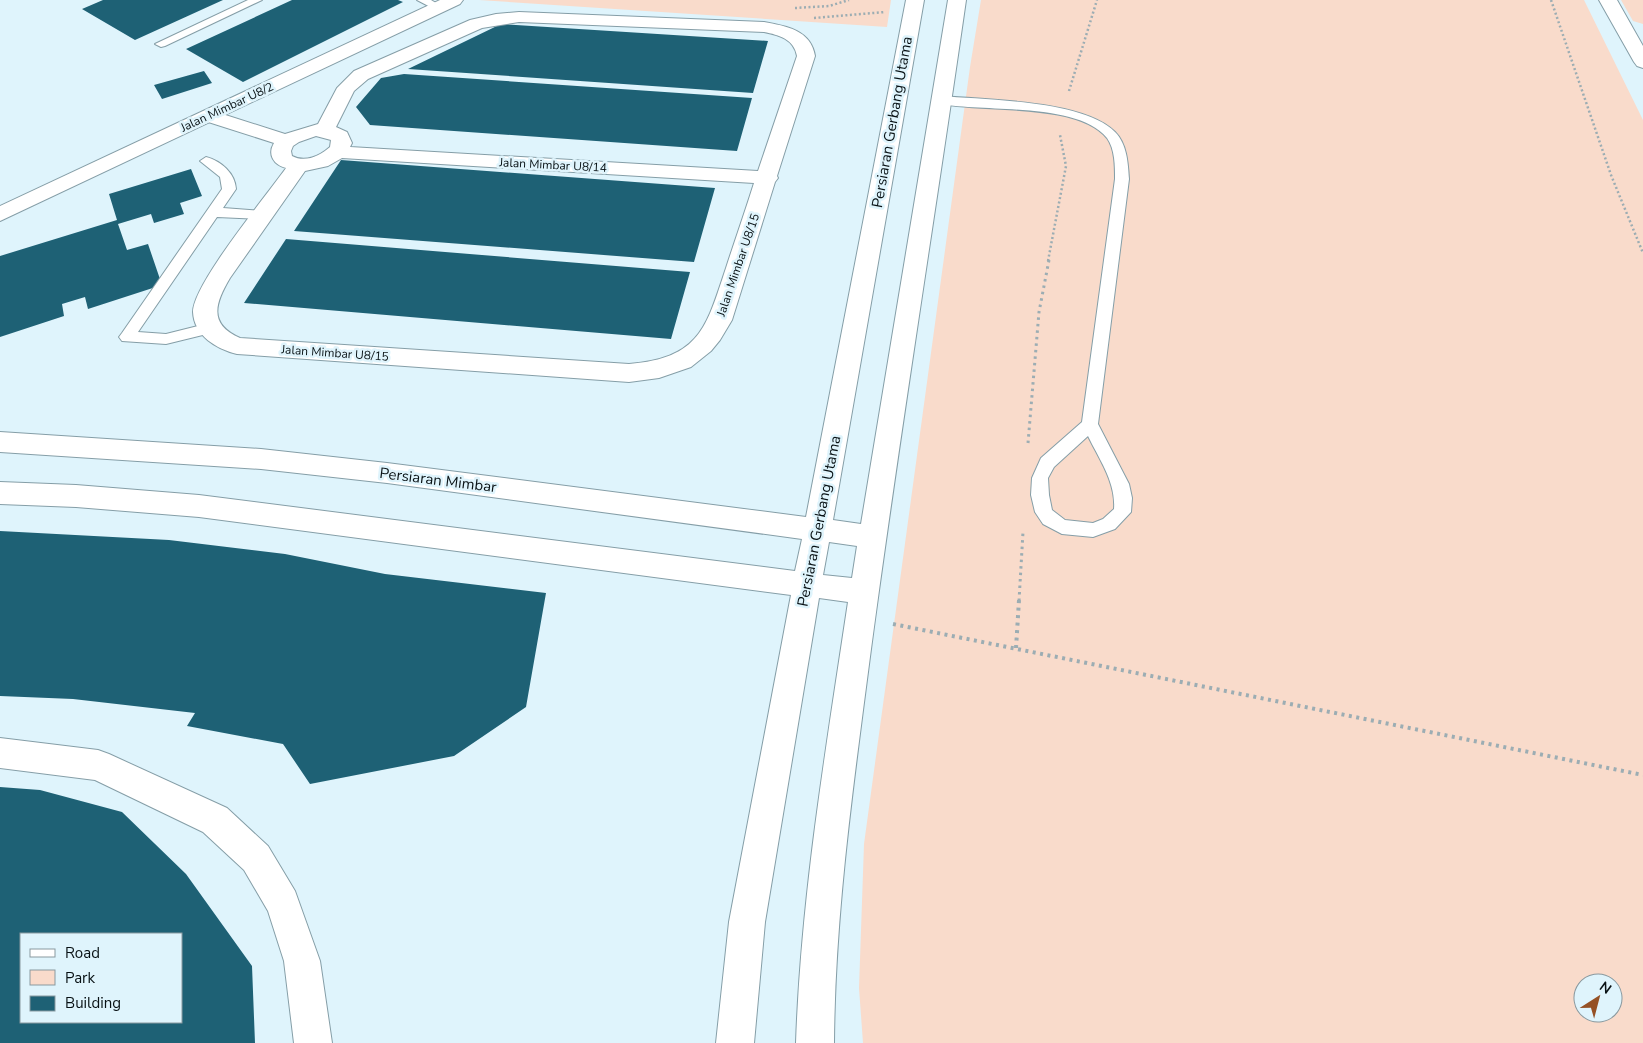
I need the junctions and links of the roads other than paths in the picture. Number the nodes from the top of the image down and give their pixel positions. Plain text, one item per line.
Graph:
1 (257, 0) edge
2 (957, 0) edge
3 (1608, 0) edge
4 (438, 3) edge
5 (914, 6) edge
6 (1637, 41) edge
7 (161, 44) dead end
8 (1643, 62) edge
9 (941, 100) junction
10 (209, 116) junction
11 (325, 130) junction
12 (287, 141) junction
13 (338, 152) junction
14 (206, 161) dead end
15 (299, 165) junction
16 (768, 178) junction
17 (213, 212) junction
18 (0, 214) edge
19 (263, 215) junction
20 (210, 328) junction
21 (1090, 424) junction
22 (0, 442) edge
23 (0, 493) edge
24 (818, 531) junction
25 (873, 538) junction
26 (807, 585) junction
27 (862, 605) junction
28 (0, 753) edge
29 (313, 1043) edge
30 (735, 1043) edge
31 (815, 1043) edge

1 - 7 lane
2 - 9 street
3 - 6 street
4 - 10 street, Jalan Mimbar U8/2
5 - 24 street, Persiaran Gerbang Utama
6 - 8 street
9 - 21 lane
9 - 25 street
10 - 12 street
10 - 18 street, Jalan Mimbar U8/2
11 - 12 street
11 - 13 street
11 - 16 street, Jalan Mimbar U8/15
12 - 15 street
13 - 15 street
13 - 16 street, Jalan Mimbar U8/14
14 - 17 lane
15 - 19 street
16 - 20 street, Jalan Mimbar U8/15
17 - 19 lane
17 - 20 lane
19 - 20 street
21 - 21 lane
22 - 24 street, Persiaran Mimbar
23 - 26 street
24 - 25 street, Persiaran Mimbar
24 - 26 street, Persiaran Gerbang Utama
25 - 27 street
26 - 27 street
26 - 30 street, Persiaran Gerbang Utama
27 - 31 street
28 - 29 street

